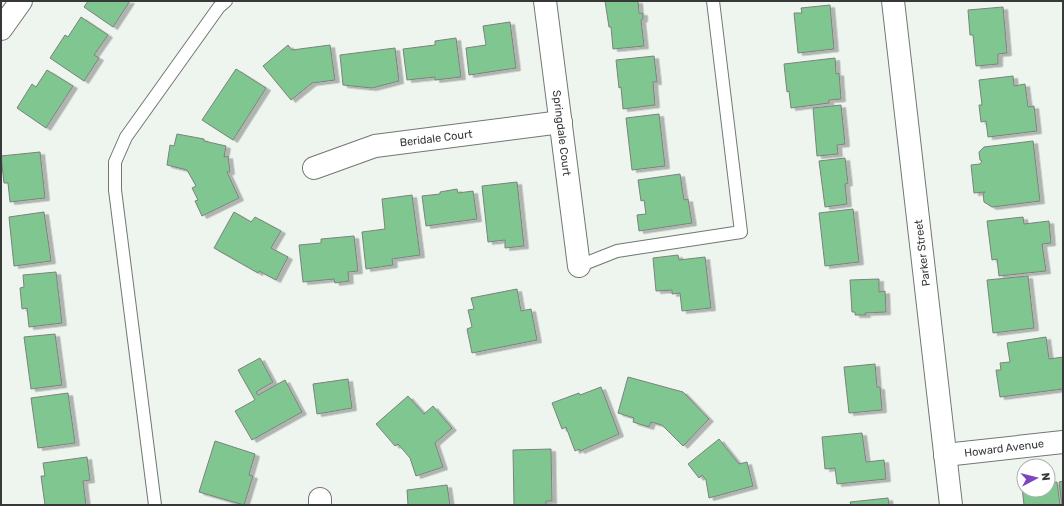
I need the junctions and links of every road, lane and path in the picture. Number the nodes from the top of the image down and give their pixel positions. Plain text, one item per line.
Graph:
1 (21, 1) edge
2 (226, 1) edge
3 (545, 1) edge
4 (713, 1) edge
5 (893, 1) edge
6 (1, 29) edge
7 (561, 122) junction
8 (314, 168) dead end
9 (579, 266) joint
10 (1063, 442) edge
11 (945, 455) junction
12 (155, 505) edge
13 (952, 505) edge

1 - 6 street
2 - 12 lane
3 - 7 street, Springdale Court
4 - 9 lane
5 - 11 street, Parker Street
7 - 8 street, Beridale Court
7 - 9 street, Springdale Court
10 - 11 street, Howard Avenue
11 - 13 street, Parker Street

